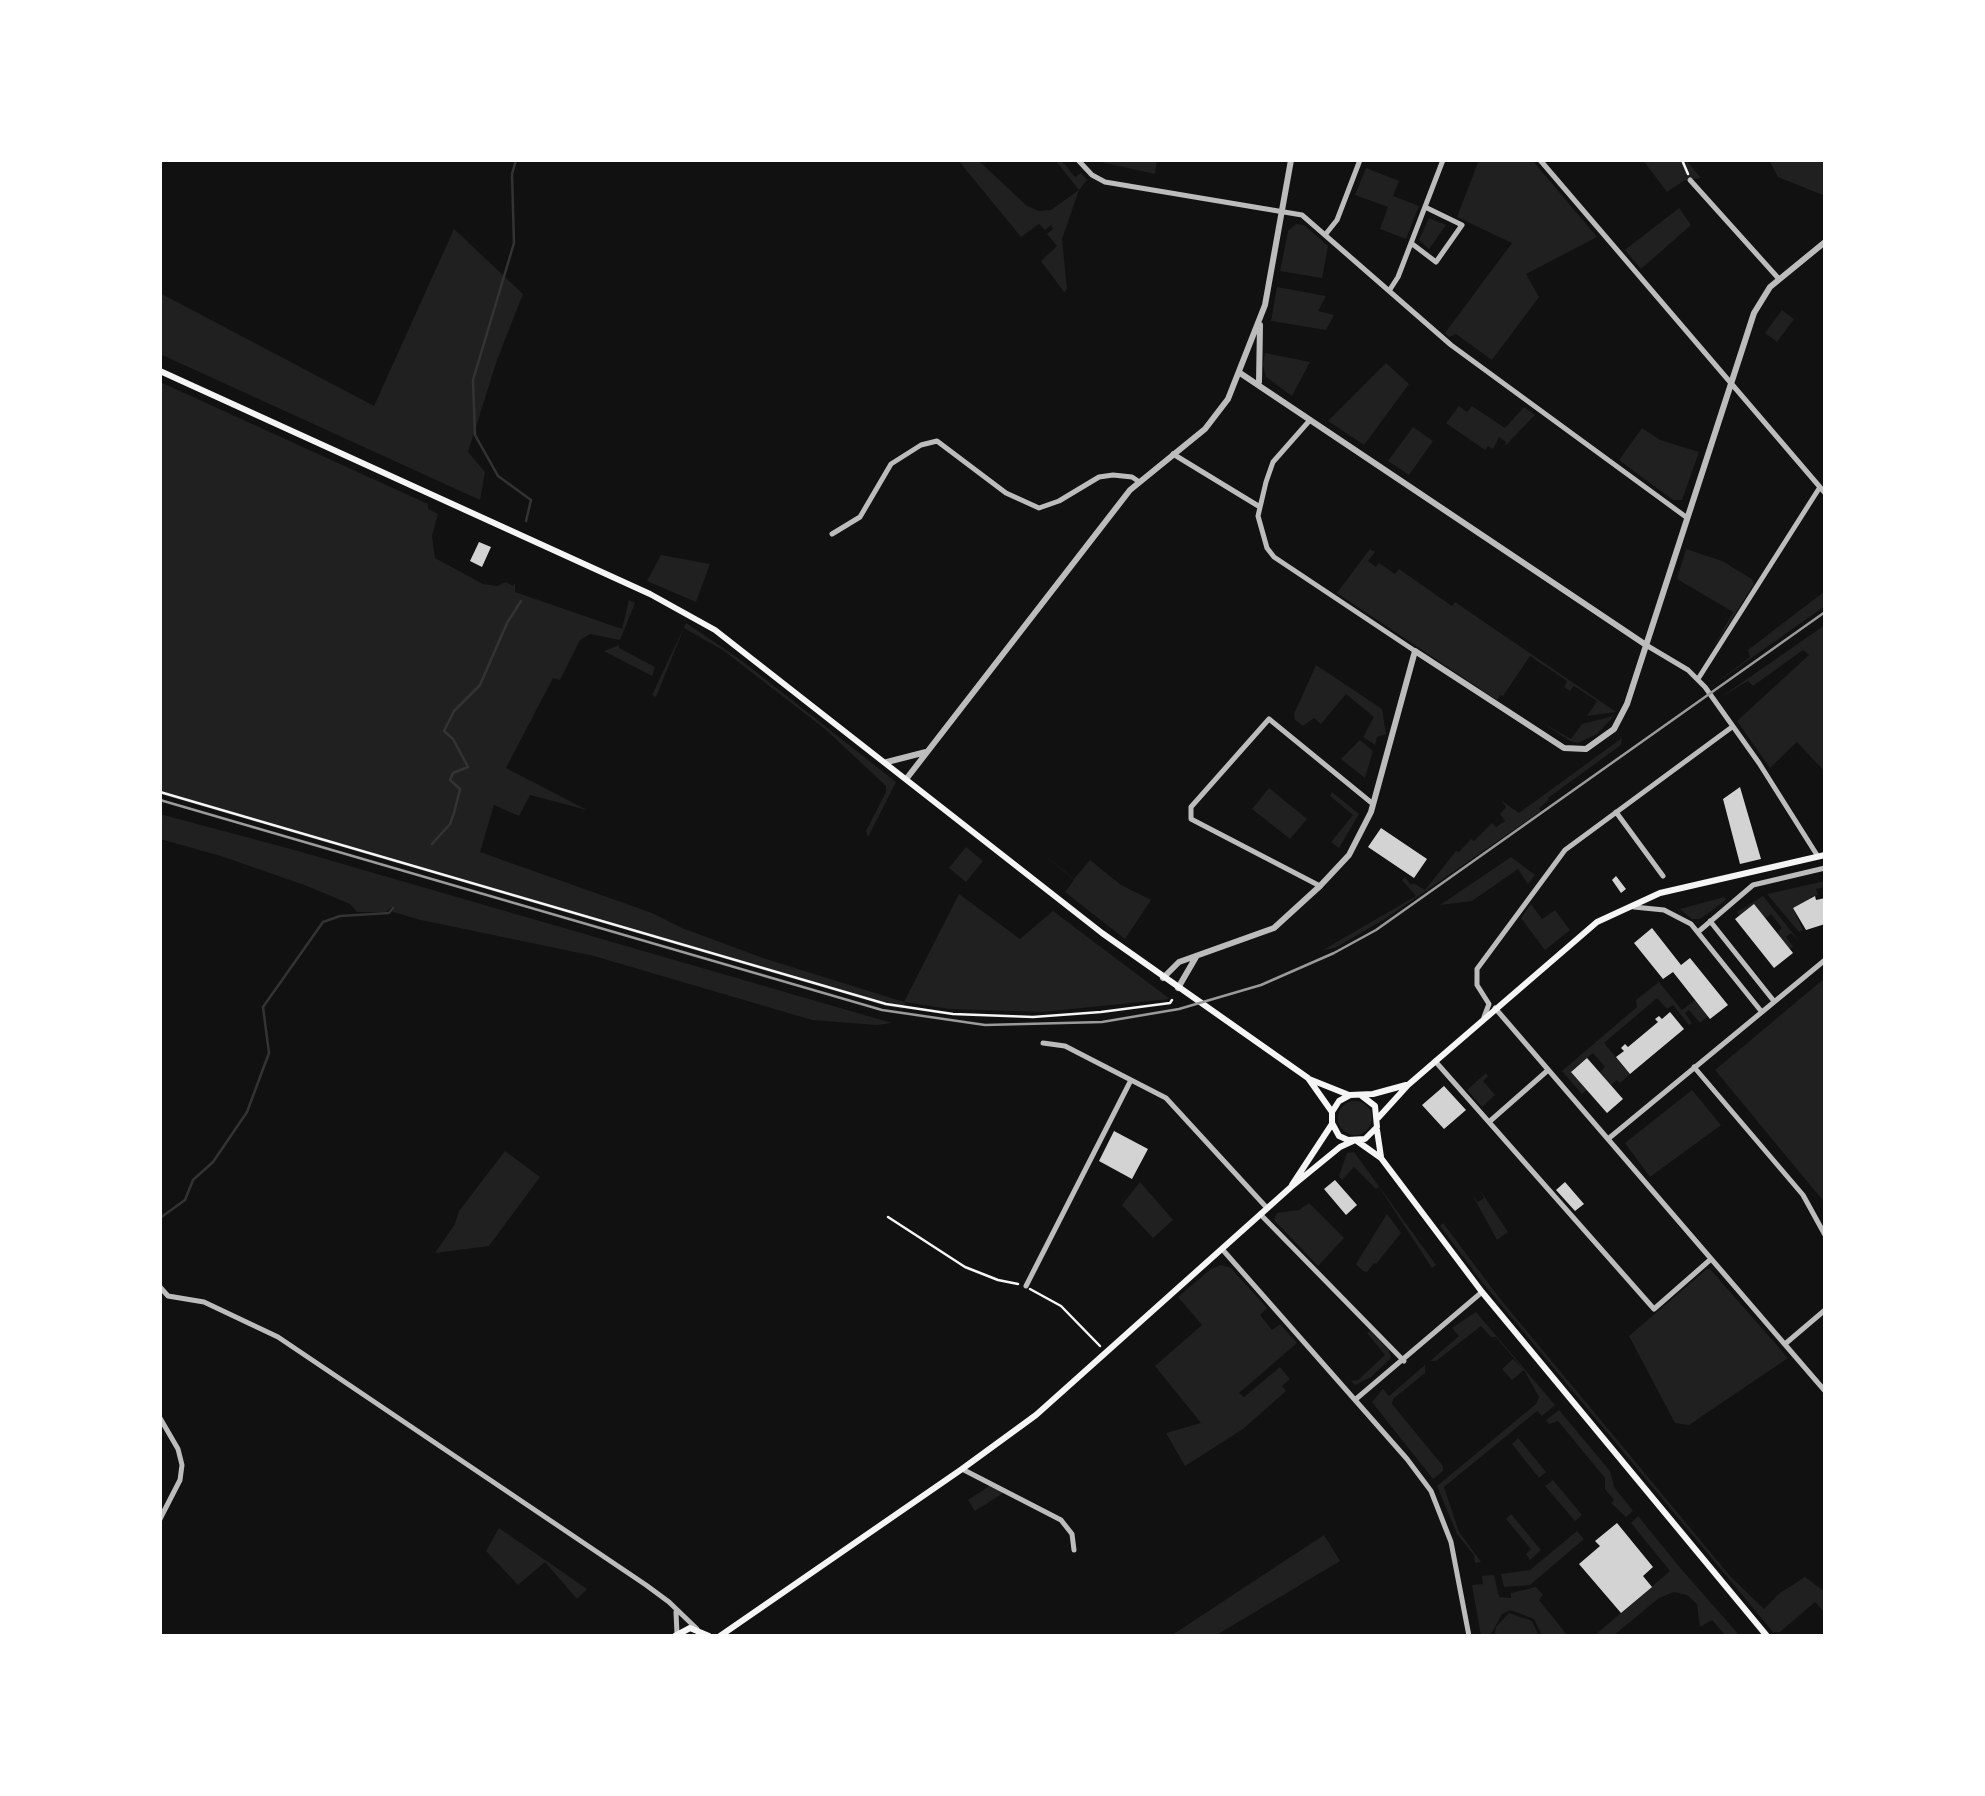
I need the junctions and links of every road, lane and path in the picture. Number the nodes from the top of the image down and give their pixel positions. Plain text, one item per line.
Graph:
1 (1078, 160) edge
2 (1291, 160) edge
3 (1360, 160) edge
4 (1443, 160) edge
5 (1540, 160) edge
6 (1682, 160) edge
7 (1690, 180) joint
8 (1425, 207) junction
9 (1281, 213) junction
10 (1325, 234) junction
11 (1825, 242) edge
12 (1411, 243) junction
13 (1779, 279) junction
14 (1389, 291) junction
15 (1260, 320) junction
16 (160, 371) edge
17 (1240, 373) junction
18 (1259, 384) junction
19 (1730, 384) junction
20 (1311, 419) junction
21 (1172, 454) junction
22 (1138, 481) junction
23 (1822, 490) edge
24 (1260, 508) junction
25 (1686, 517) junction
26 (832, 534) dead end
27 (1646, 645) junction
28 (1415, 652) junction
29 (1698, 679) junction
30 (1732, 727) junction
31 (928, 751) junction
32 (887, 762) junction
33 (906, 778) junction
34 (160, 792) edge
35 (1373, 804) junction
36 (1616, 812) junction
37 (1821, 855) edge
38 (1825, 868) edge
39 (1664, 876) dead end
40 (1320, 886) junction
41 (1626, 906) junction
42 (1710, 921) junction
43 (1698, 932) junction
44 (1196, 957) junction
45 (1825, 960) edge
46 (1163, 978) junction
47 (1178, 988) junction
48 (1172, 1000) dead end
49 (1774, 1000) junction
50 (1494, 1008) junction
51 (1761, 1011) junction
52 (1484, 1018) junction
53 (1044, 1043) dead end
54 (1435, 1061) junction
55 (1694, 1067) junction
56 (1548, 1070) junction
57 (1308, 1078) junction
58 (1131, 1080) junction
59 (1408, 1085) junction
60 (1350, 1095) junction
61 (1362, 1096) junction
62 (1332, 1112) junction
63 (1378, 1122) junction
64 (1490, 1122) junction
65 (1332, 1123) junction
66 (1608, 1140) junction
67 (1355, 1141) junction
68 (1381, 1158) junction
69 (1291, 1187) junction
70 (1264, 1212) junction
71 (888, 1216) dead end
72 (1825, 1235) edge
73 (1222, 1248) junction
74 (1711, 1259) junction
75 (1026, 1286) junction
76 (160, 1287) edge
77 (1482, 1292) junction
78 (168, 1296) junction
79 (160, 1301) edge
80 (1825, 1310) edge
81 (1784, 1344) junction
82 (1106, 1352) junction
83 (1404, 1361) junction
84 (1825, 1391) edge
85 (1356, 1399) junction
86 (160, 1418) edge
87 (163, 1428) edge
88 (962, 1470) junction
89 (160, 1519) edge
90 (1074, 1550) dead end
91 (676, 1608) junction
92 (727, 1628) junction
93 (703, 1632) edge
94 (676, 1635) edge
95 (720, 1636) edge
96 (1468, 1636) edge
97 (1767, 1636) edge

1 - 9 street
2 - 9 street
3 - 10 street
4 - 8 street
5 - 19 street
6 - 7 path
7 - 13 street
8 - 12 street
8 - 12 street
9 - 10 street
9 - 15 street
10 - 14 street
11 - 13 street
12 - 14 street
13 - 19 street
14 - 25 street
15 - 17 street
15 - 18 street
16 - 32 main road
17 - 18 street
17 - 21 street
18 - 20 street
19 - 23 street
19 - 25 street
20 - 24 street
20 - 27 street
21 - 22 street
21 - 24 street
22 - 26 street
22 - 31 street
23 - 29 street
24 - 28 street
25 - 27 street
27 - 28 street
27 - 29 street
28 - 35 street
29 - 30 street
30 - 36 street
30 - 37 street
31 - 32 street
31 - 33 street
32 - 33 main road
33 - 46 main road
34 - 48 path
35 - 40 street
35 - 40 street
36 - 39 street
36 - 52 street
37 - 41 main road
38 - 42 street
40 - 44 street
41 - 43 street
41 - 50 main road
42 - 43 street
42 - 49 street
43 - 51 street
44 - 46 street
44 - 47 street
45 - 49 street
46 - 47 main road
47 - 57 main road
49 - 51 street
50 - 52 main road
50 - 56 street
51 - 55 street
52 - 54 main road
53 - 58 street
54 - 59 main road
54 - 64 street
55 - 66 street
55 - 72 street
56 - 64 street
56 - 66 street
57 - 60 main road
57 - 62 main road
58 - 70 street
58 - 75 street
59 - 61 main road
59 - 63 main road
60 - 61 main road
60 - 62 main road
61 - 63 main road
62 - 65 main road
63 - 67 main road
63 - 68 main road
64 - 74 street
65 - 67 main road
65 - 69 main road
66 - 74 street
67 - 68 main road
67 - 69 main road
68 - 77 main road
69 - 70 main road
70 - 73 main road
70 - 83 street
71 - 75 path
73 - 82 main road
73 - 85 street
74 - 81 street
75 - 82 path
76 - 78 street
77 - 83 street
77 - 97 main road
78 - 79 street
78 - 91 street
80 - 81 street
81 - 84 street
82 - 88 main road
83 - 85 street
85 - 96 street
86 - 87 street
87 - 89 street
88 - 90 street
88 - 92 main road
91 - 93 street
91 - 94 street
92 - 93 main road
92 - 95 main road
93 - 94 main road

